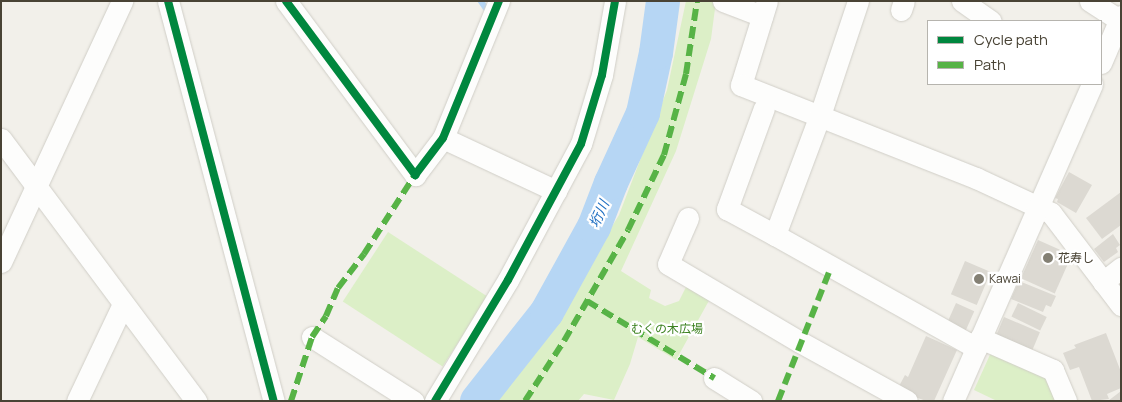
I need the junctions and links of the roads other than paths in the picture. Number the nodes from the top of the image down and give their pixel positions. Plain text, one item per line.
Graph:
1 (122, 1) edge
2 (168, 1) edge
3 (286, 1) edge
4 (499, 1) edge
5 (615, 1) edge
6 (723, 1) edge
7 (858, 1) edge
8 (962, 1) edge
9 (1090, 1) edge
10 (764, 8) edge
11 (990, 20) edge
12 (1118, 26) edge
13 (1102, 61) edge
14 (1088, 85) edge
15 (764, 108) dead end
16 (820, 115) junction
17 (443, 138) junction
18 (1, 139) edge
19 (37, 187) junction
20 (556, 191) junction
21 (1039, 206) junction
22 (688, 218) dead end
23 (776, 235) junction
24 (1, 262) edge
25 (1121, 268) edge
26 (1103, 282) junction
27 (123, 304) junction
28 (1121, 305) edge
29 (312, 337) dead end
30 (978, 343) junction
31 (714, 378) dead end
32 (77, 401) edge
33 (196, 401) edge
34 (274, 401) edge
35 (413, 401) edge
36 (435, 401) edge
37 (751, 401) edge
38 (907, 401) edge
39 (953, 401) edge
40 (1066, 401) edge

1 - 19 street
2 - 34 street
3 - 17 street
4 - 17 street
5 - 20 street
6 - 10 street
7 - 16 street
8 - 11 street
9 - 12 street
10 - 16 street
12 - 13 street
14 - 21 street
15 - 23 street
16 - 21 street
16 - 23 street
17 - 20 street
18 - 19 street
19 - 24 street
19 - 27 street
20 - 36 street
21 - 26 street
21 - 30 street
22 - 38 street
23 - 30 street
25 - 26 street
26 - 28 street
27 - 32 street
27 - 33 street
29 - 35 street
30 - 39 street
30 - 40 street
31 - 37 street

